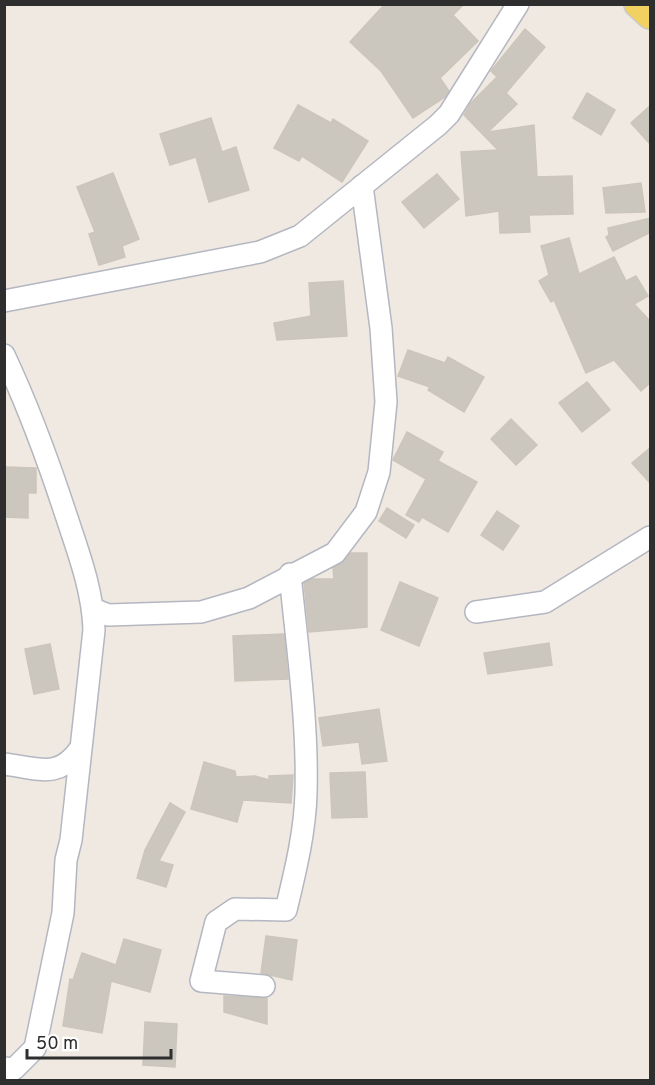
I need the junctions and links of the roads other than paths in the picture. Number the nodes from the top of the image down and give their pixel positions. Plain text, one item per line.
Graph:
1 (518, 4) edge
2 (638, 4) edge
3 (651, 15) edge
4 (362, 186) junction
5 (4, 301) edge
6 (4, 355) edge
7 (651, 537) edge
8 (291, 574) junction
9 (93, 609) junction
10 (476, 612) dead end
11 (80, 749) junction
12 (4, 764) edge
13 (264, 986) dead end
14 (4, 1068) edge

1 - 4 street
2 - 3 main road
4 - 5 street
4 - 8 street
6 - 9 street
7 - 10 street
8 - 9 street
8 - 13 street
9 - 11 street
11 - 12 street
11 - 14 street

